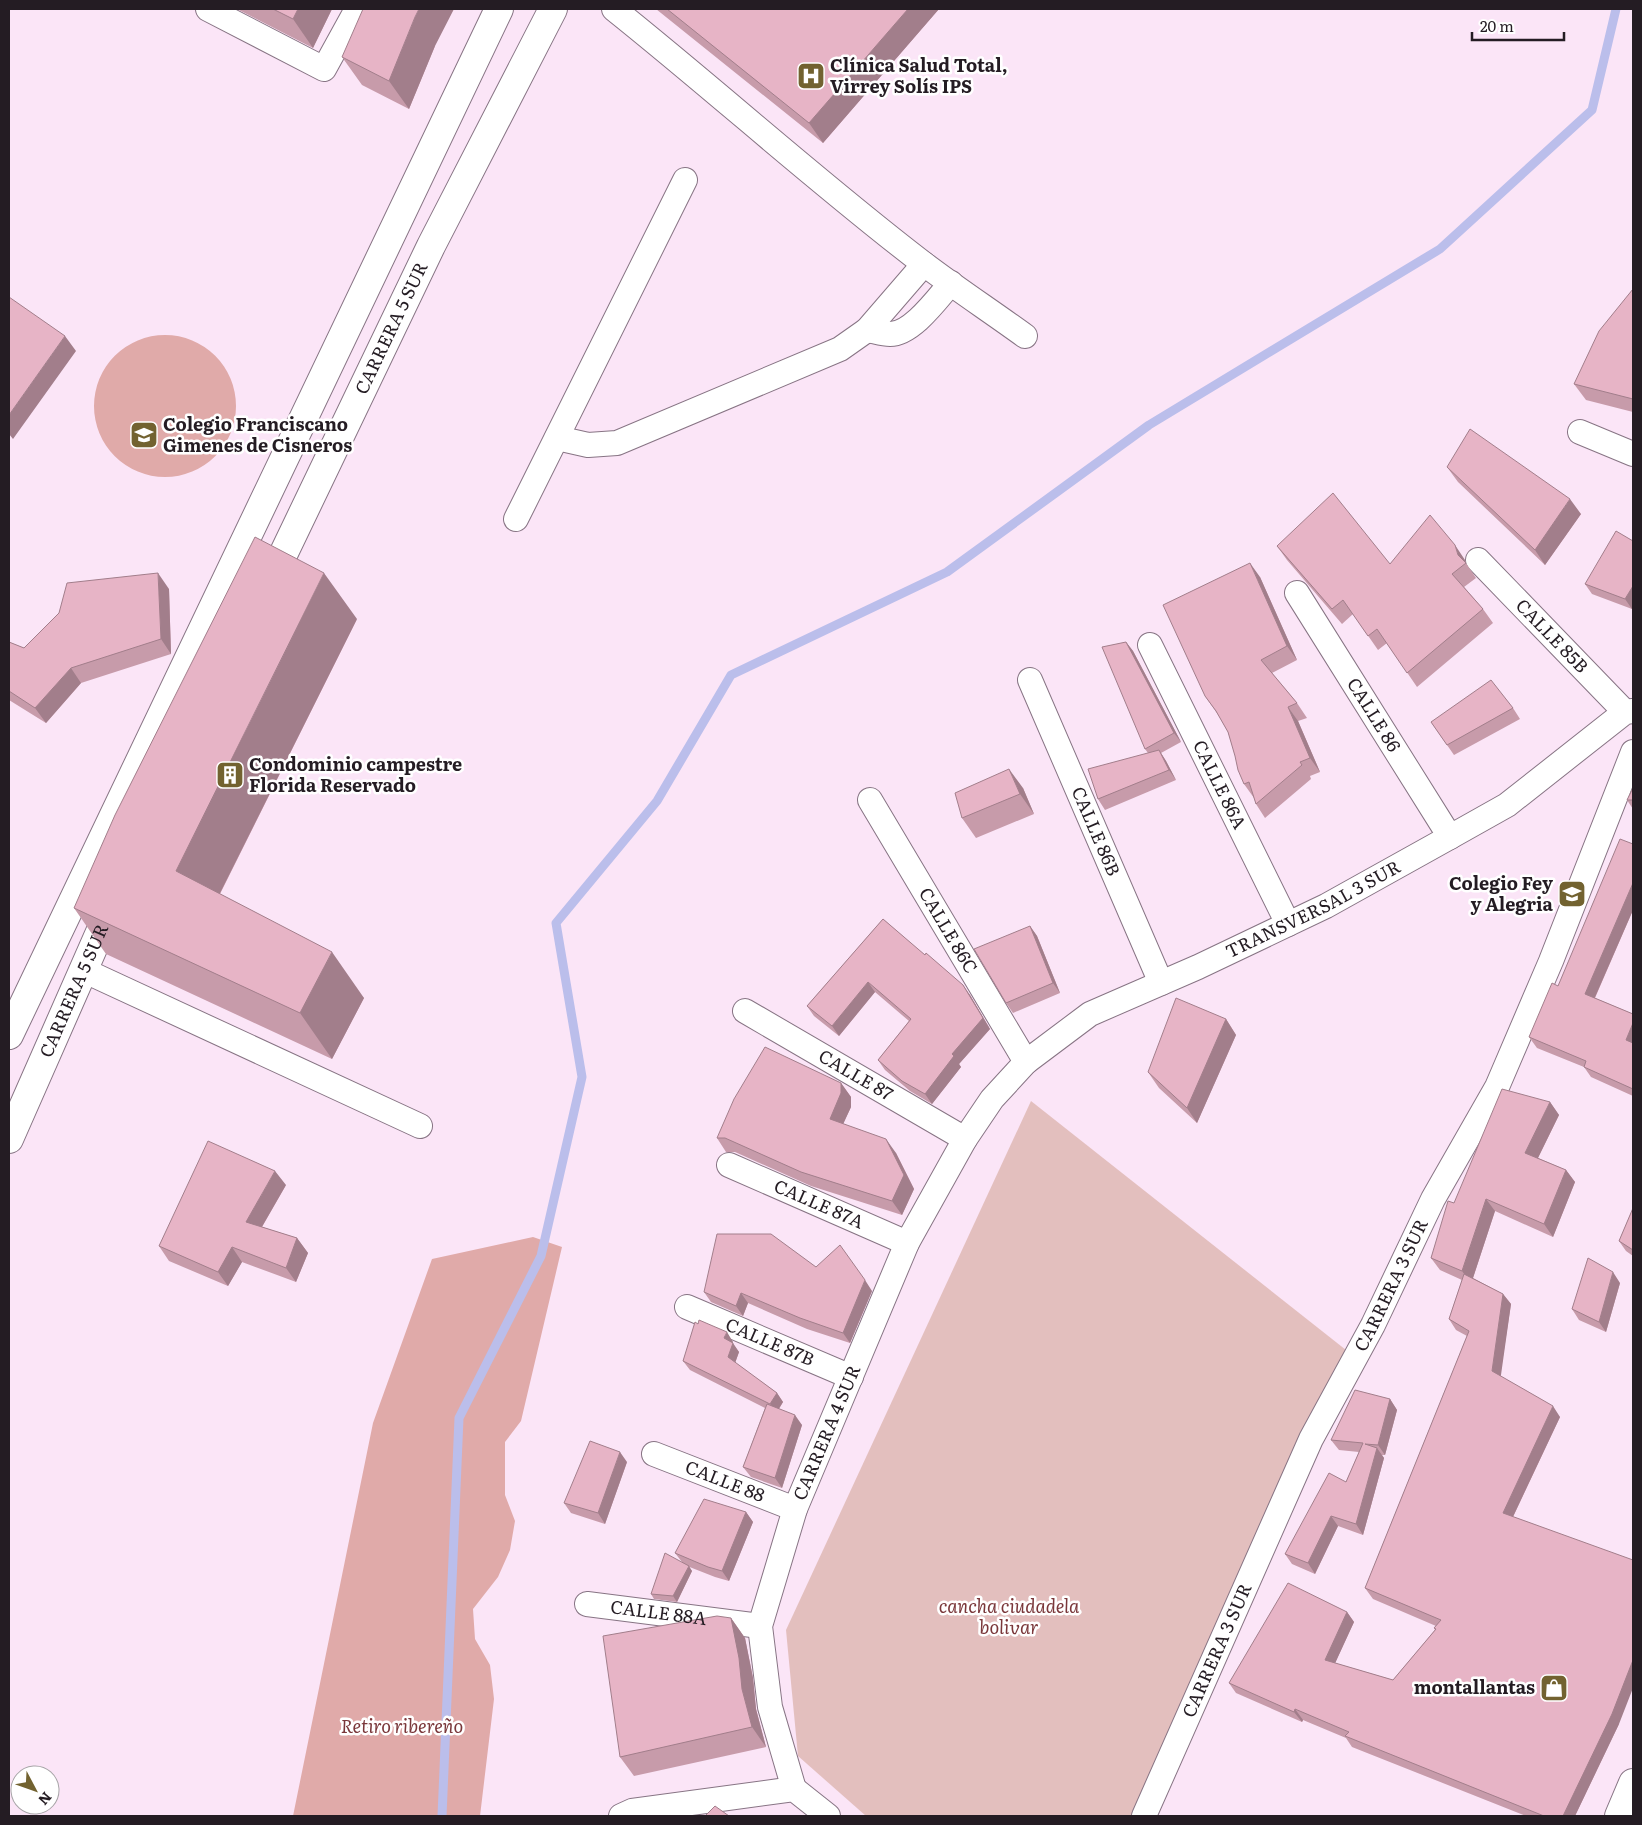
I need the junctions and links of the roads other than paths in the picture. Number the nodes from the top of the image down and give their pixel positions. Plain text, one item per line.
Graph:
1 (208, 9) edge
2 (358, 9) edge
3 (500, 9) edge
4 (553, 9) edge
5 (614, 9) edge
6 (686, 180) dead end
7 (924, 264) junction
8 (951, 283) junction
9 (867, 330) junction
10 (1025, 336) dead end
11 (1580, 432) dead end
12 (558, 438) junction
13 (1633, 454) edge
14 (516, 519) dead end
15 (1478, 560) dead end
16 (1297, 593) edge
17 (258, 605) edge
18 (1150, 645) dead end
19 (1030, 680) dead end
20 (1629, 712) edge
21 (1633, 752) edge
22 (870, 800) dead end
23 (1450, 836) junction
24 (122, 880) edge
25 (1288, 924) junction
26 (83, 970) junction
27 (1161, 983) junction
28 (745, 1011) dead end
29 (9, 1035) edge
30 (1026, 1062) junction
31 (992, 1099) joint
32 (420, 1126) dead end
33 (9, 1139) edge
34 (965, 1139) junction
35 (729, 1165) dead end
36 (907, 1243) junction
37 (687, 1307) dead end
38 (851, 1377) junction
39 (654, 1454) dead end
40 (795, 1508) junction
41 (587, 1604) dead end
42 (760, 1626) junction
43 (1633, 1783) edge
44 (794, 1789) junction
45 (626, 1814) edge
46 (828, 1816) edge
47 (1144, 1816) edge
48 (1619, 1816) edge

1 - 2 street
3 - 29 street
4 - 17 street, CARRERA 5 SUR
5 - 7 street
6 - 12 street
7 - 8 street
7 - 9 street
8 - 9 street
8 - 10 street
9 - 12 street
11 - 13 street
12 - 14 street
15 - 20 street, CALLE 85B
16 - 23 street, CALLE 86
18 - 25 street, CALLE 86A
19 - 27 street, CALLE 86B
20 - 23 street, TRANSVERSAL 3 SUR
21 - 47 street, CARRERA 3 SUR
22 - 30 street, CALLE 86C
23 - 25 street, TRANSVERSAL 3 SUR
24 - 26 street, CARRERA 5 SUR
25 - 27 street, TRANSVERSAL 3 SUR
26 - 32 street
26 - 33 street, CARRERA 5 SUR
27 - 30 street, TRANSVERSAL 3 SUR
28 - 34 street, CALLE 87
30 - 31 street, TRANSVERSAL 3 SUR
31 - 34 street, CARRERA 4 SUR
34 - 36 street, CARRERA 4 SUR
35 - 36 street, CALLE 87A
36 - 38 street, CARRERA 4 SUR
37 - 38 street, CALLE 87B
38 - 40 street, CARRERA 4 SUR
39 - 40 street, CALLE 88
40 - 42 street, CARRERA 4 SUR
41 - 42 street, CALLE 88A
42 - 44 street, CARRERA 4 SUR
43 - 48 street
44 - 45 street
44 - 46 street

